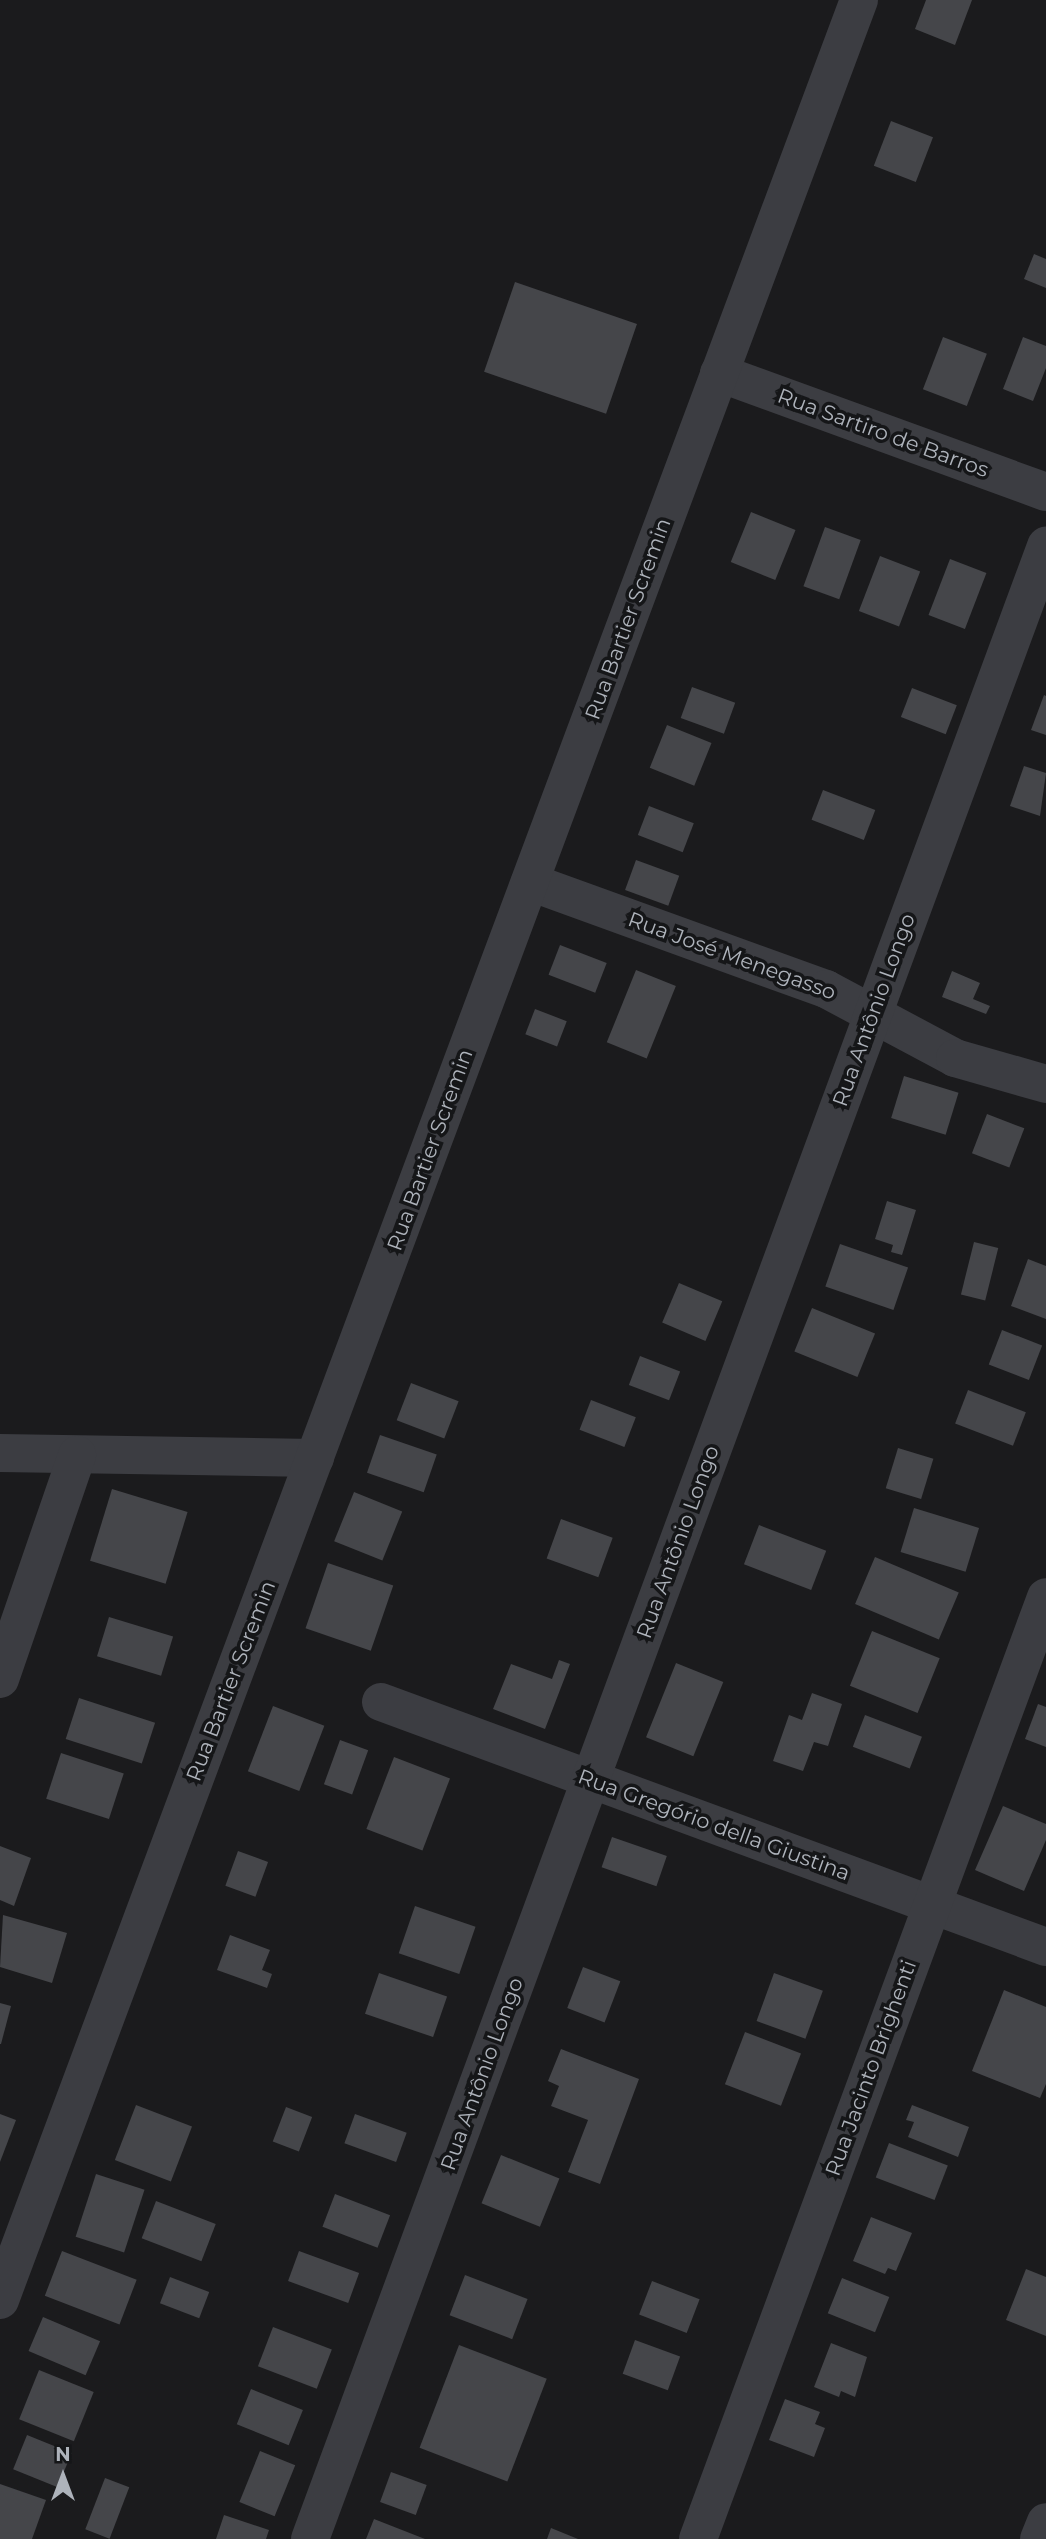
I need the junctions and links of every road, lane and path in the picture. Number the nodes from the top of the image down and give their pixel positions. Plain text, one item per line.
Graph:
1 (846, 0) edge
2 (859, 0) edge
3 (831, 75) junction
4 (719, 373) junction
5 (1046, 492) edge
6 (1046, 546) edge
7 (530, 882) junction
8 (874, 1011) junction
9 (1046, 1084) edge
10 (0, 1453) edge
11 (76, 1455) junction
12 (315, 1458) junction
13 (1046, 1597) edge
14 (0, 1679) edge
15 (382, 1702) dead end
16 (591, 1779) junction
17 (932, 1905) junction
18 (1046, 1947) edge
19 (0, 2300) edge
20 (1046, 2522) edge
21 (310, 2539) edge
22 (698, 2539) edge
23 (1040, 2539) edge

1 - 3 street
2 - 3 street, Rua Bartier Scremin
3 - 4 street, Rua Bartier Scremin
4 - 5 street, Rua Sartiro de Barros
4 - 7 street, Rua Bartier Scremin
6 - 8 street, Rua Antônio Longo
7 - 8 street, Rua José Menegasso
7 - 12 street, Rua Bartier Scremin
8 - 9 street, Rua José Menegasso
8 - 16 street, Rua Antônio Longo
10 - 11 street
11 - 12 street
11 - 14 street
12 - 19 street, Rua Bartier Scremin
13 - 17 street, Rua Jacinto Brighenti
15 - 16 street, Rua Gregório della Giustina
16 - 17 street, Rua Gregório della Giustina
16 - 21 street, Rua Antônio Longo
17 - 18 street, Rua Gregório della Giustina
17 - 22 street, Rua Jacinto Brighenti
20 - 23 street

